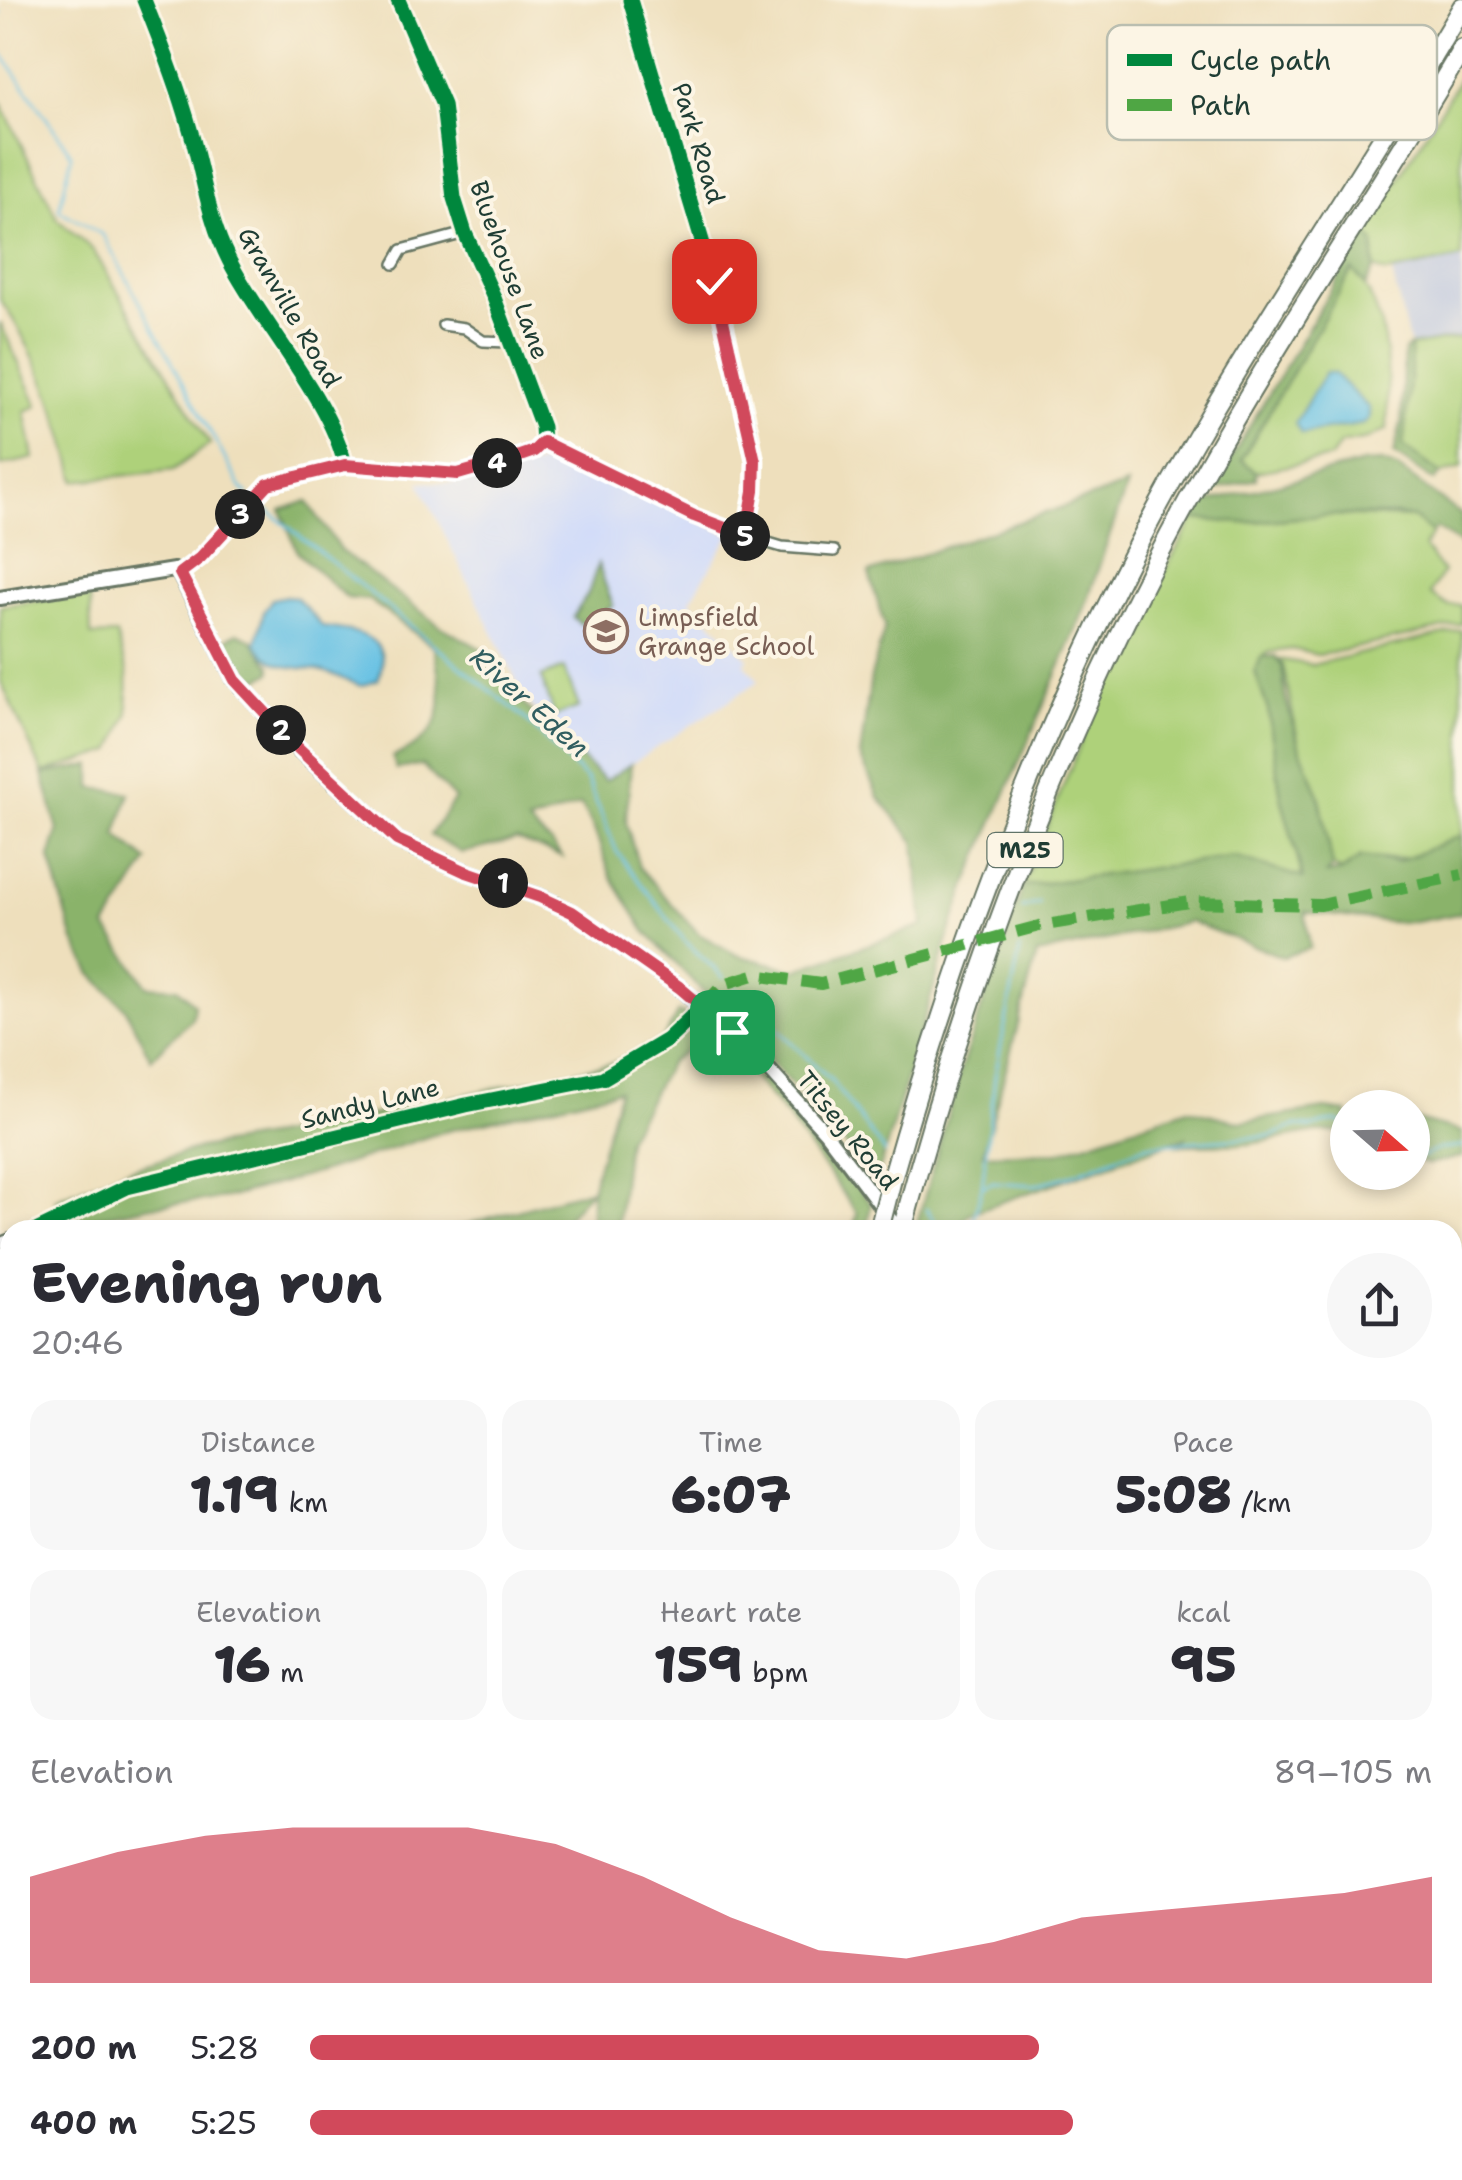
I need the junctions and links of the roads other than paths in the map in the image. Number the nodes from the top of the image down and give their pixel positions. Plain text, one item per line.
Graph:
1 (144, 0) edge
2 (398, 0) edge
3 (630, 0) edge
4 (1462, 7) edge
5 (1437, 48) edge
6 (1462, 49) edge
7 (1437, 90) edge
8 (1381, 140) edge
9 (1407, 140) edge
10 (465, 234) junction
11 (394, 264) dead end
12 (443, 325) dead end
13 (508, 342) junction
14 (543, 442) junction
15 (345, 465) junction
16 (746, 536) junction
17 (834, 551) dead end
18 (180, 573) junction
19 (0, 598) edge
20 (702, 1007) junction
21 (59, 1220) edge
22 (882, 1220) edge
23 (892, 1220) edge
24 (903, 1220) edge

1 - 15 street, Granville Road
2 - 10 street, Bluehouse Lane
3 - 16 street, Park Road
4 - 5 highway, M25, bridge
6 - 7 highway, M25
8 - 22 highway, M25, bridge
9 - 24 highway, M25
10 - 11 street
10 - 13 street, Bluehouse Lane
12 - 13 street
13 - 14 street, Bluehouse Lane
14 - 15 street
14 - 16 street
15 - 18 street
16 - 17 street
18 - 19 main road
18 - 20 main road, Titsey Road
20 - 21 street, Sandy Lane
20 - 23 main road, Titsey Road

